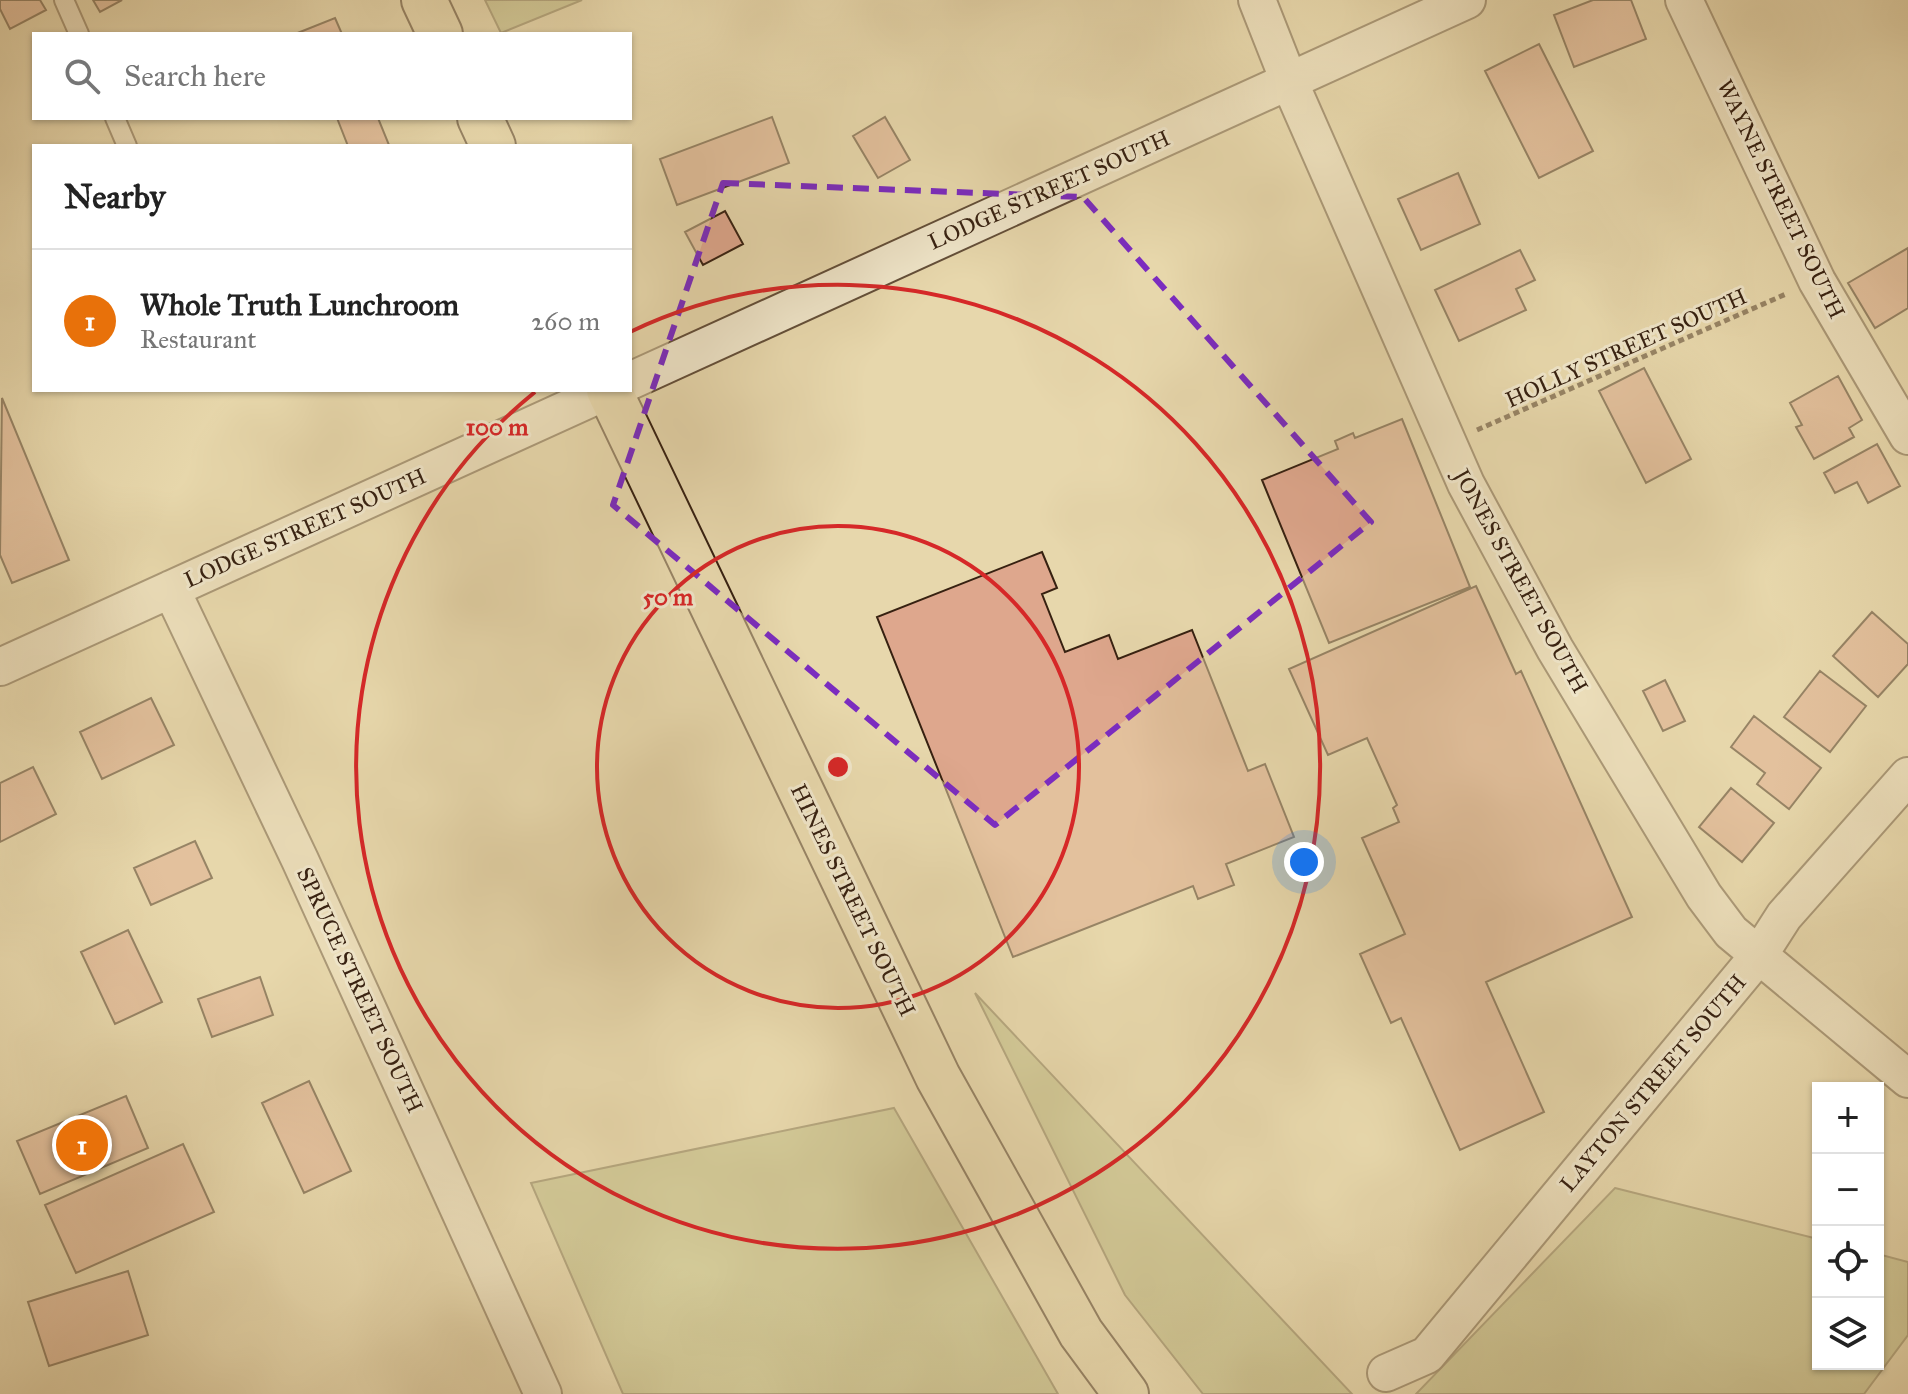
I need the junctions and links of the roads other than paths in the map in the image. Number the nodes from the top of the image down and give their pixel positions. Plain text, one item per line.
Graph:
1 (64, 0) edge
2 (424, 0) edge
3 (1257, 0) edge
4 (1467, 0) edge
5 (1684, 0) edge
6 (78, 32) edge
7 (439, 32) edge
8 (1289, 81) junction
9 (116, 120) edge
10 (481, 120) edge
11 (126, 144) edge
12 (492, 144) edge
13 (632, 380) edge
14 (605, 392) edge
15 (610, 392) edge
16 (1908, 436) edge
17 (171, 589) junction
18 (0, 667) edge
19 (1908, 776) edge
20 (1759, 955) junction
21 (1908, 1079) edge
22 (1386, 1373) dead end
23 (543, 1394) edge
24 (1126, 1394) edge

1 - 6 lane
2 - 7 main road
3 - 8 street, JONES STREET SOUTH
4 - 8 street, LODGE STREET SOUTH
5 - 16 street, WAYNE STREET SOUTH
8 - 13 street, LODGE STREET SOUTH
8 - 20 street, JONES STREET SOUTH
9 - 11 lane
10 - 12 main road
14 - 17 street, LODGE STREET SOUTH
15 - 24 main road, HINES STREET SOUTH
17 - 18 street, LODGE STREET SOUTH
17 - 23 street, SPRUCE STREET SOUTH
19 - 20 street, LAYTON STREET SOUTH
20 - 21 street, JONES STREET SOUTH
20 - 22 street, LAYTON STREET SOUTH

